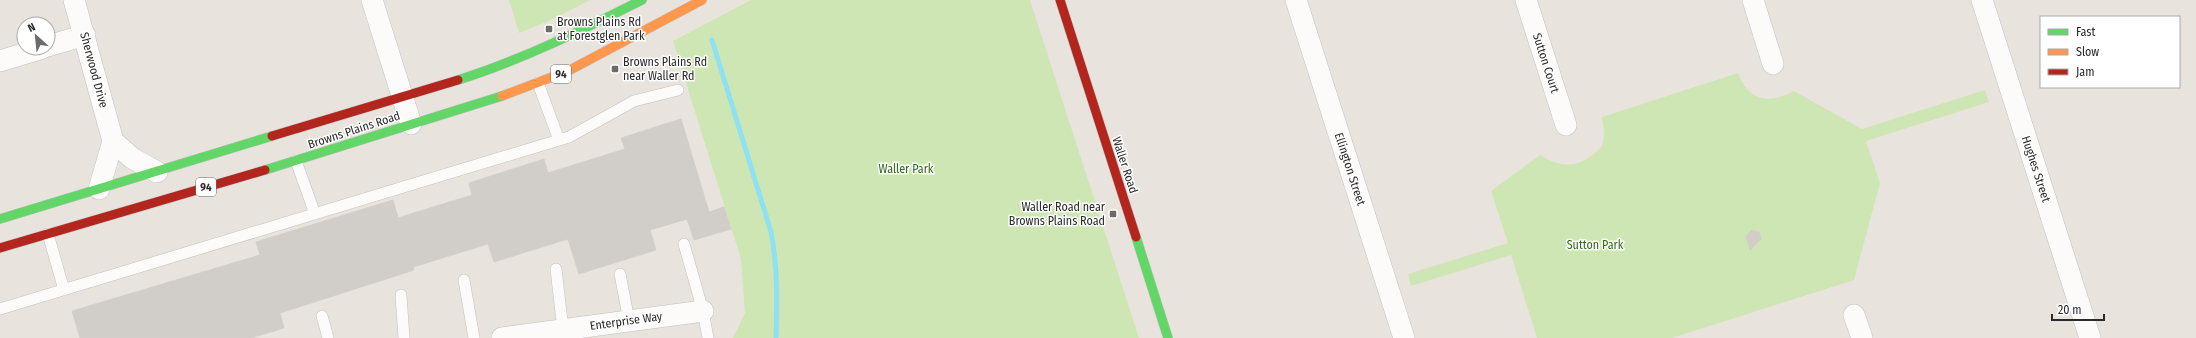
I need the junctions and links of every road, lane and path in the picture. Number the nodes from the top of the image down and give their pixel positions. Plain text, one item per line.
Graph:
1 (74, 0) edge
2 (372, 0) edge
3 (642, 0) edge
4 (702, 0) edge
5 (1060, 0) edge
6 (1296, 0) edge
7 (1526, 0) edge
8 (1753, 0) edge
9 (1982, 0) edge
10 (85, 35) junction
11 (56, 44) edge
12 (17, 56) edge
13 (0, 61) edge
14 (1773, 64) dead end
15 (538, 83) junction
16 (678, 90) dead end
17 (402, 96) junction
18 (411, 124) junction
19 (1566, 125) dead end
20 (558, 140) junction
21 (113, 141) junction
22 (296, 161) junction
23 (157, 172) junction
24 (99, 189) junction
25 (316, 214) junction
26 (0, 220) edge
27 (48, 234) junction
28 (684, 244) dead end
29 (0, 248) edge
30 (556, 269) dead end
31 (620, 274) dead end
32 (464, 280) dead end
33 (64, 290) junction
34 (401, 295) dead end
35 (0, 309) edge
36 (703, 311) junction
37 (322, 316) dead end
38 (1854, 316) dead end
39 (629, 321) junction
40 (564, 333) edge
41 (328, 338) edge
42 (404, 338) edge
43 (474, 338) edge
44 (502, 338) edge
45 (708, 338) edge
46 (1168, 338) edge
47 (1404, 338) edge
48 (1862, 338) edge
49 (2090, 338) edge

1 - 10 street, Sherwood Drive
2 - 17 street
3 - 17 main road, Browns Plains Road / 94
4 - 15 main road, Browns Plains Road / 94
5 - 46 main road, Waller Road
6 - 47 street, Ellington Street
7 - 19 street, Sutton Court
8 - 14 street
9 - 49 street, Hughes Street
10 - 11 street
10 - 21 street, Sherwood Drive
12 - 13 street
15 - 18 main road, Browns Plains Road / 94
15 - 20 lane
16 - 20 lane
17 - 18 street
17 - 23 main road, Browns Plains Road / 94
18 - 22 main road, Browns Plains Road / 94
20 - 25 lane
21 - 23 street
21 - 24 street
22 - 25 lane
22 - 27 main road, Browns Plains Road / 94
23 - 24 main road, Browns Plains Road / 94
24 - 26 main road, Browns Plains Road / 94
25 - 33 lane
27 - 29 main road, Browns Plains Road / 94
27 - 33 lane
28 - 36 lane
30 - 40 lane
31 - 39 lane
32 - 43 lane
33 - 35 lane
34 - 42 lane
36 - 39 street, Enterprise Way
36 - 45 lane
37 - 41 lane
38 - 48 street
39 - 40 street, Enterprise Way
40 - 44 street, Enterprise Way

